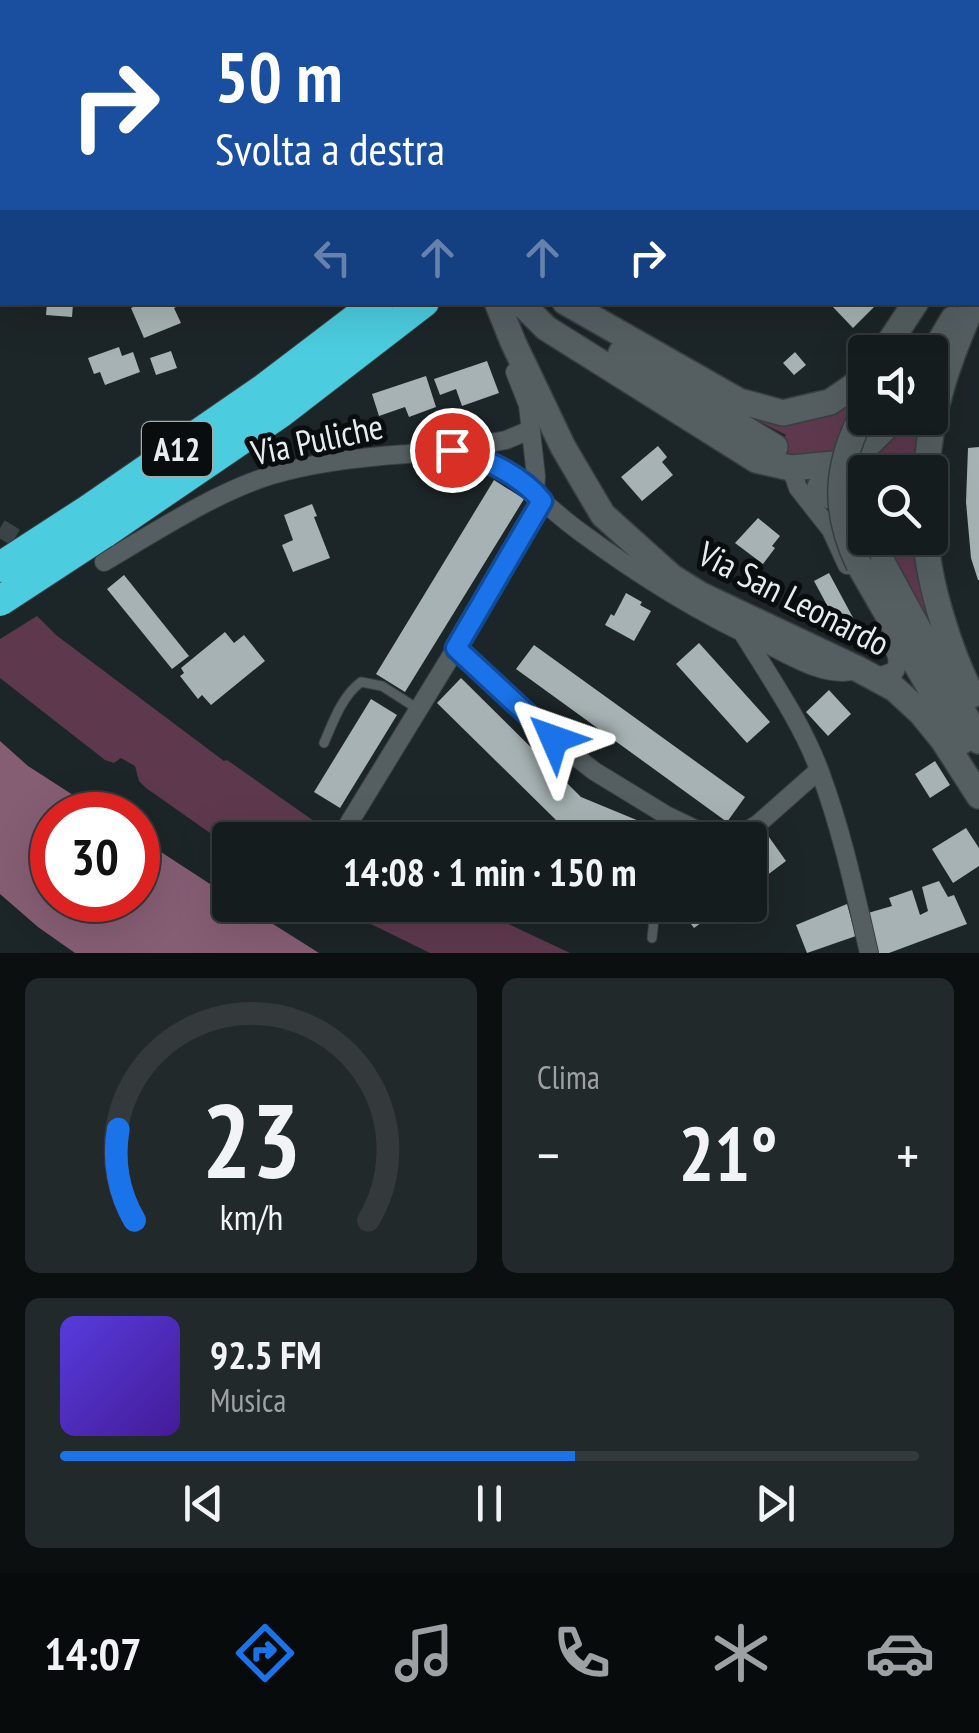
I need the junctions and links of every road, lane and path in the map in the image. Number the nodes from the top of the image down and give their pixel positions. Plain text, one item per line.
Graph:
1 (375, 305) edge
2 (419, 305) edge
3 (498, 305) edge
4 (523, 305) edge
5 (542, 305) edge
6 (570, 305) edge
7 (914, 305) edge
8 (930, 305) edge
9 (962, 305) edge
10 (973, 305) edge
11 (894, 335) edge
12 (911, 335) edge
13 (944, 335) edge
14 (513, 342) junction
15 (848, 390) edge
16 (273, 401) junction
17 (530, 430) junction
18 (851, 435) edge
19 (878, 435) edge
20 (775, 447) dead end
21 (452, 450) junction
22 (929, 455) edge
23 (791, 468) junction
24 (538, 497) junction
25 (99, 535) junction
26 (876, 555) edge
27 (927, 555) edge
28 (0, 567) edge
29 (0, 601) edge
30 (744, 634) junction
31 (456, 648) junction
32 (867, 674) junction
33 (972, 678) edge
34 (979, 708) edge
35 (418, 709) junction
36 (979, 741) edge
37 (324, 743) dead end
38 (819, 770) junction
39 (979, 774) edge
40 (979, 796) edge
41 (351, 822) edge
42 (681, 822) edge
43 (760, 822) edge
44 (654, 922) edge
45 (652, 938) dead end
46 (869, 953) edge

1 - 16 highway, A12
2 - 16 highway, A12
3 - 14 main road, Via San Leonardo
4 - 23 main road
5 - 20 main road
6 - 15 main road
7 - 11 main road
8 - 12 main road
9 - 13 main road
10 - 22 main road
14 - 17 street
14 - 32 main road, Via San Leonardo
16 - 25 highway, A12
17 - 21 street
17 - 24 street
18 - 39 main road, bridge
19 - 23 main road
21 - 24 street, Via Puliche
21 - 25 street, Via Puliche
23 - 32 street
24 - 30 street, Via Puliche
24 - 31 street
25 - 28 highway, A12, bridge
25 - 29 highway, A12, bridge
26 - 36 main road, Via San Leonardo
27 - 33 main road
30 - 32 street, Via Puliche
30 - 38 street
31 - 35 street
31 - 42 street
32 - 40 main road, Via San Leonardo
33 - 34 main road
35 - 37 lane
35 - 41 street
38 - 43 street
38 - 46 street
44 - 45 lane

